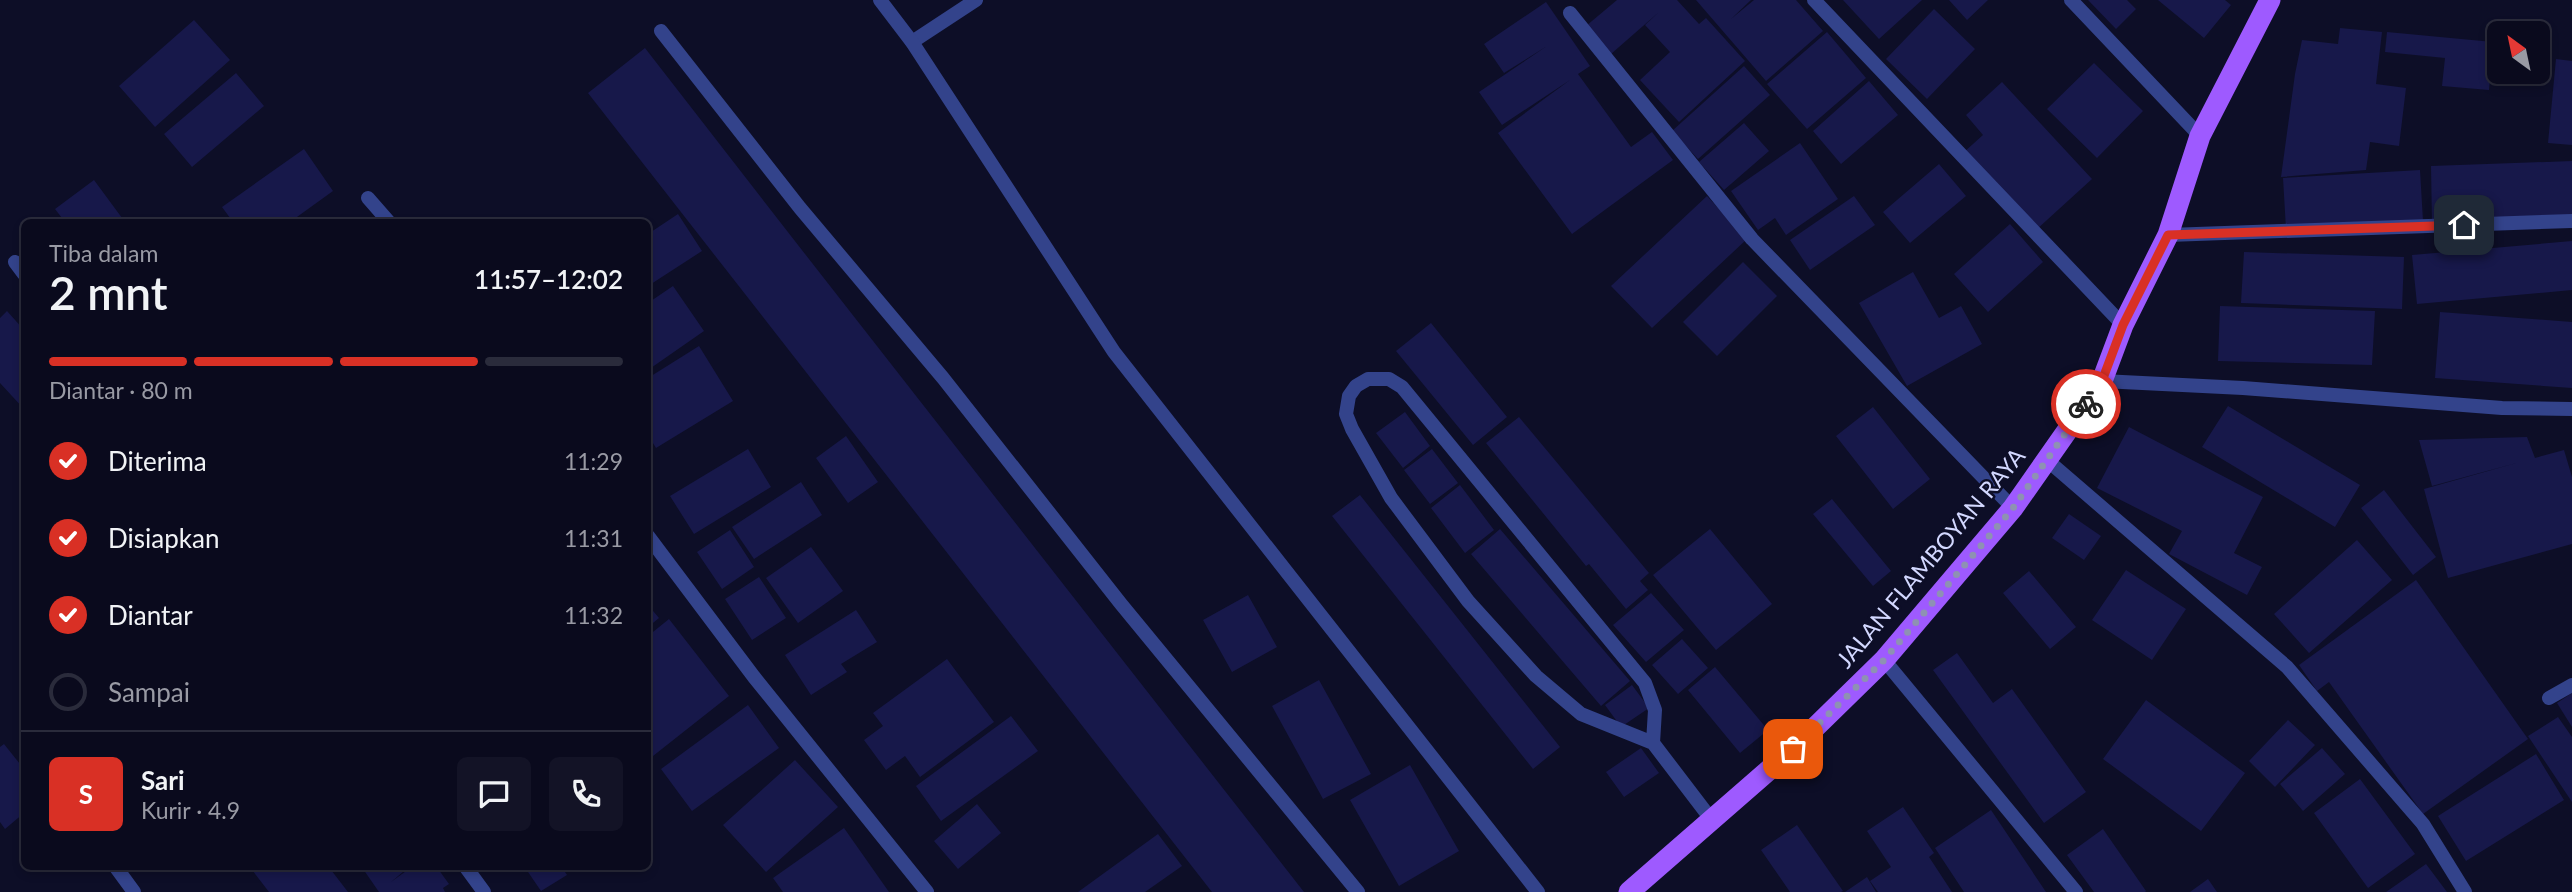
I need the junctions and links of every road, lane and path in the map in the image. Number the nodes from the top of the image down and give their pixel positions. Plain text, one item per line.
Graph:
1 (880, 0) edge
2 (976, 0) edge
3 (1814, 0) edge
4 (2071, 0) edge
5 (2270, 0) edge
6 (1570, 13) dead end
7 (662, 31) dead end
8 (912, 41) junction
9 (2200, 136) junction
10 (368, 198) dead end
11 (386, 219) edge
12 (2572, 221) edge
13 (2168, 235) junction
14 (15, 262) dead end
15 (21, 270) edge
16 (2123, 325) junction
17 (2102, 381) junction
18 (2572, 410) edge
19 (2047, 460) junction
20 (2013, 508) junction
21 (651, 540) edge
22 (1884, 660) junction
23 (2572, 685) edge
24 (2549, 698) dead end
25 (1653, 743) junction
26 (1711, 819) junction
27 (118, 870) edge
28 (468, 870) edge
29 (134, 892) edge
30 (484, 892) edge
31 (927, 892) edge
32 (1358, 892) edge
33 (1538, 892) edge
34 (1629, 892) edge
35 (2076, 892) edge
36 (2465, 892) edge

1 - 8 street
2 - 8 street
3 - 16 street
4 - 9 street
5 - 9 main road, JALAN FLAMBOYAN RAYA
6 - 20 street
7 - 32 street
8 - 33 street
9 - 13 main road, JALAN FLAMBOYAN RAYA
10 - 11 street
12 - 13 street
13 - 16 main road, JALAN FLAMBOYAN RAYA
14 - 15 street
16 - 17 main road, JALAN FLAMBOYAN RAYA
17 - 18 street
17 - 19 main road, JALAN FLAMBOYAN RAYA
19 - 20 main road, JALAN FLAMBOYAN RAYA
19 - 36 street
20 - 22 main road, JALAN FLAMBOYAN RAYA
21 - 31 street
22 - 26 main road, JALAN FLAMBOYAN RAYA
22 - 35 street
23 - 24 street
25 - 25 street
25 - 26 street
26 - 34 main road, JALAN FLAMBOYAN RAYA
27 - 29 street
28 - 30 street

